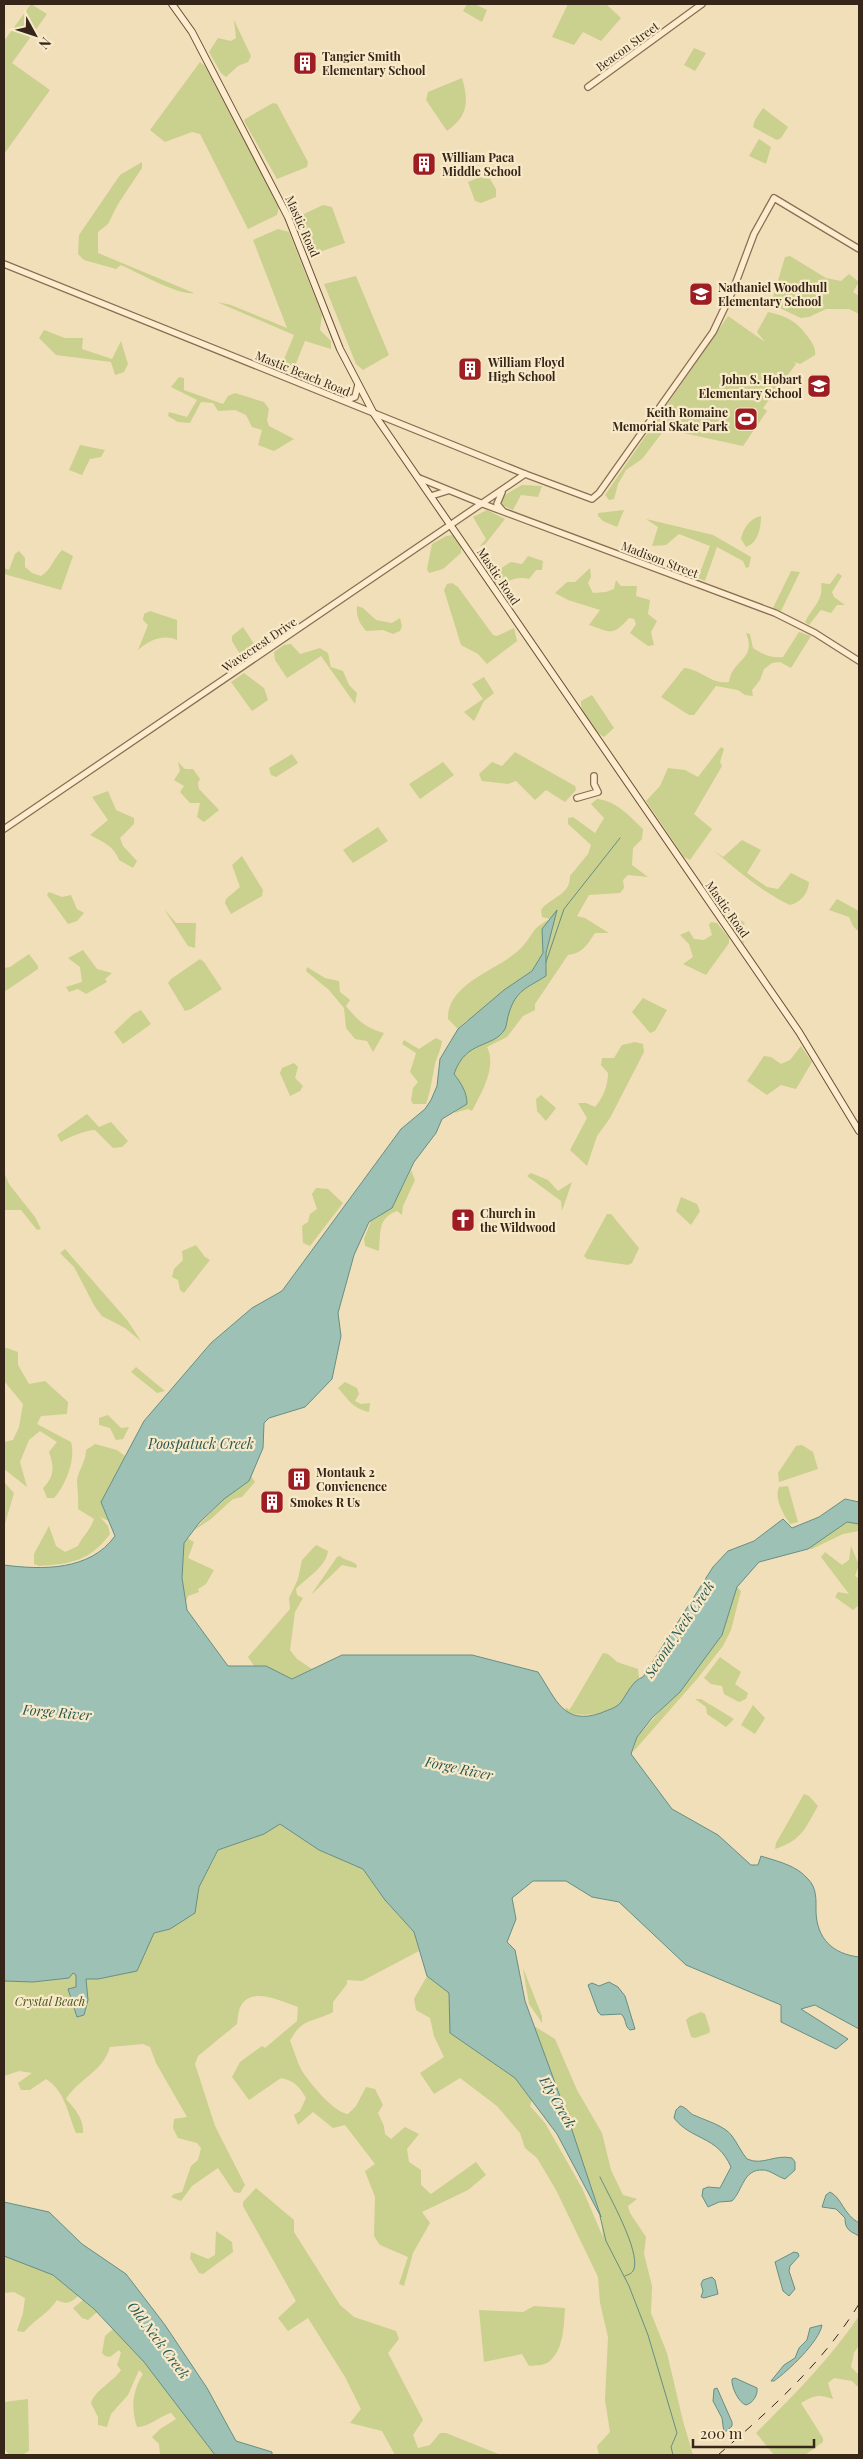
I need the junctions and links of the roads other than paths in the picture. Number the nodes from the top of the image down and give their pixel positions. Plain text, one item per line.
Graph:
1 (172, 4) edge
2 (702, 4) edge
3 (588, 87) dead end
4 (859, 249) edge
5 (4, 264) edge
6 (358, 385) junction
7 (344, 401) junction
8 (374, 414) junction
9 (397, 422) junction
10 (386, 430) junction
11 (525, 474) junction
12 (419, 478) junction
13 (447, 490) junction
14 (503, 490) junction
15 (431, 496) junction
16 (468, 498) junction
17 (482, 504) junction
18 (503, 512) junction
19 (469, 513) junction
20 (452, 525) junction
21 (859, 661) edge
22 (594, 776) dead end
23 (577, 798) dead end
24 (4, 829) edge
25 (859, 1131) edge

1 - 6 main road, Mastic Road
2 - 3 street, Beacon Street
4 - 11 street, Mastic Beach Road
5 - 7 street, Mastic Beach Road
6 - 7 street
6 - 8 main road, Mastic Road
7 - 8 street, Mastic Beach Road
8 - 9 street, Mastic Beach Road
8 - 10 main road, Mastic Road
9 - 10 street
9 - 11 street, Mastic Beach Road
10 - 12 main road, Mastic Road
11 - 14 street, Wavecrest Drive
12 - 13 street, Madison Street
12 - 15 main road, Mastic Road
13 - 15 street
13 - 16 street, Madison Street
14 - 17 street, Wavecrest Drive
14 - 18 street
15 - 20 main road, Mastic Road
16 - 17 street, Madison Street
16 - 19 street
17 - 18 street, Madison Street
17 - 19 street, Wavecrest Drive
18 - 21 street, Madison Street
19 - 20 street, Wavecrest Drive
20 - 24 street, Wavecrest Drive
20 - 25 main road, Mastic Road
22 - 23 street

